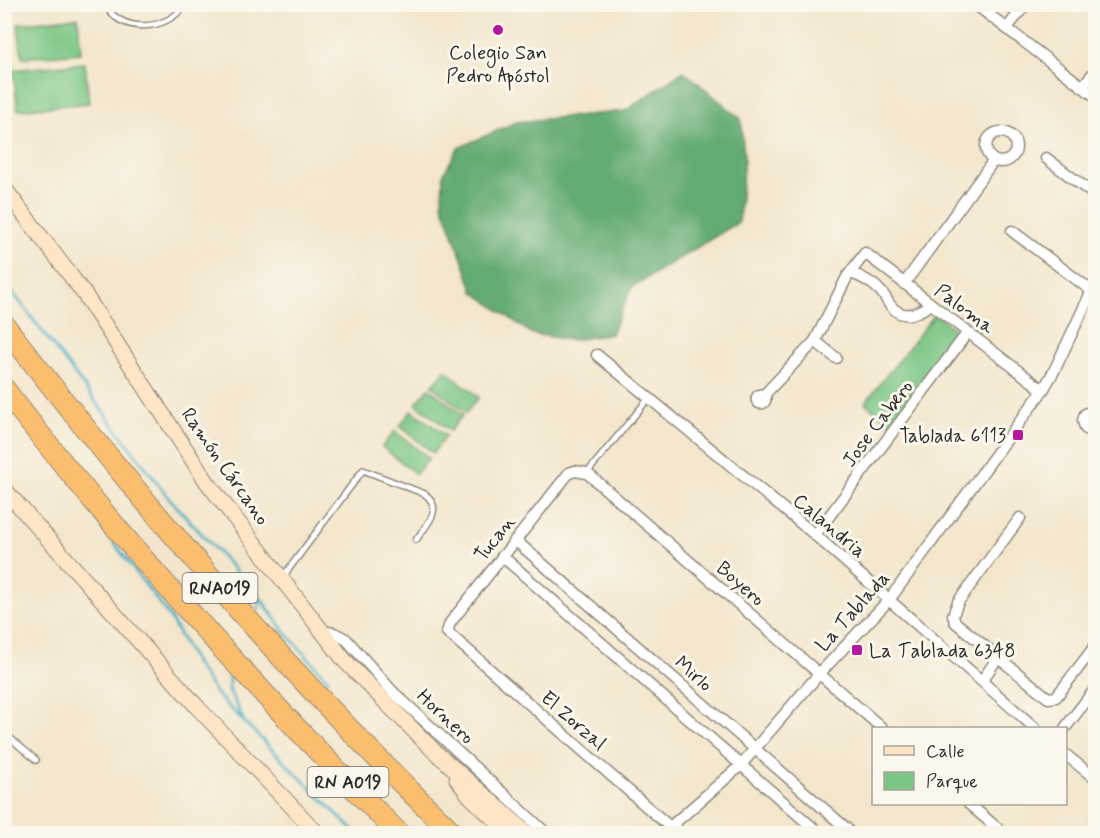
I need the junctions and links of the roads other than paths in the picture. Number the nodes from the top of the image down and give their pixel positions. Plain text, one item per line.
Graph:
1 (105, 4) edge
2 (185, 4) edge
3 (975, 4) edge
4 (1026, 4) edge
5 (1006, 28) junction
6 (1095, 70) edge
7 (1082, 87) junction
8 (1095, 98) edge
9 (1046, 158) dead end
10 (994, 160) dead end
11 (4, 188) edge
12 (1095, 196) edge
13 (1012, 231) dead end
14 (850, 273) junction
15 (904, 284) junction
16 (1094, 286) edge
17 (921, 297) junction
18 (931, 304) junction
19 (912, 314) junction
20 (4, 325) edge
21 (968, 332) junction
22 (814, 341) junction
23 (597, 355) dead end
24 (836, 358) dead end
25 (4, 389) edge
26 (1043, 390) junction
27 (764, 395) dead end
28 (649, 398) junction
29 (1095, 413) edge
30 (1095, 436) edge
31 (587, 473) junction
32 (7, 496) edge
33 (1020, 518) dead end
34 (815, 535) junction
35 (416, 540) dead end
36 (515, 540) junction
37 (502, 556) junction
38 (281, 579) junction
39 (889, 600) junction
40 (321, 631) junction
41 (447, 632) joint
42 (1095, 645) edge
43 (998, 657) junction
44 (819, 674) junction
45 (982, 681) junction
46 (1095, 688) edge
47 (880, 727) edge
48 (1033, 727) edge
49 (1066, 727) edge
50 (298, 730) joint
51 (4, 733) edge
52 (754, 750) junction
53 (434, 751) junction
54 (1067, 757) edge
55 (36, 760) dead end
56 (740, 766) junction
57 (1095, 779) edge
58 (970, 805) edge
59 (670, 831) edge
60 (318, 834) edge
61 (399, 834) edge
62 (454, 834) edge
63 (510, 834) edge
64 (528, 834) edge
65 (547, 834) edge
66 (820, 834) edge
67 (847, 834) edge
68 (1004, 834) edge

1 - 2 lane
3 - 5 street
4 - 5 street
5 - 7 street
6 - 7 street
7 - 8 street
9 - 12 street
10 - 15 street
11 - 38 main road, Ramón Cárcano
13 - 16 street
14 - 15 street, Paloma
14 - 19 street
14 - 22 street
15 - 17 street, Paloma
16 - 26 street, La Tablada
17 - 18 street, Paloma
17 - 19 street
18 - 19 street
18 - 21 street, Paloma
20 - 62 highway, RNA019
21 - 26 street, Paloma
21 - 34 street, Jose Cabero
22 - 24 street
22 - 27 street
23 - 28 street, Calandria
25 - 50 highway, RNA019
26 - 39 street, La Tablada
28 - 31 lane
28 - 34 street, Calandria
29 - 30 street
31 - 36 street, Tucan
31 - 44 street, Boyero
32 - 60 main road
33 - 43 street
34 - 39 street, Calandria
35 - 38 lane
36 - 37 street, Tucan
36 - 52 street, Mirlo
37 - 41 street, Tucan
37 - 56 street, Mirlo
38 - 40 main road, Ramón Cárcano
39 - 44 street, La Tablada
39 - 45 street, Calandria
40 - 53 main road, Ramón Cárcano
40 - 65 street, Hornero
41 - 59 street, El Zorzal
42 - 43 street
43 - 45 street
44 - 47 street, Boyero
44 - 52 street, La Tablada
45 - 48 street, Calandria
46 - 49 street
50 - 61 highway, RN A019
51 - 55 lane
52 - 56 street, La Tablada
52 - 67 street, Mirlo
53 - 63 main road, Ramón Cárcano
53 - 64 main road, Ramón Cárcano
54 - 57 street
56 - 59 street, La Tablada
56 - 66 street, Mirlo
58 - 68 street

